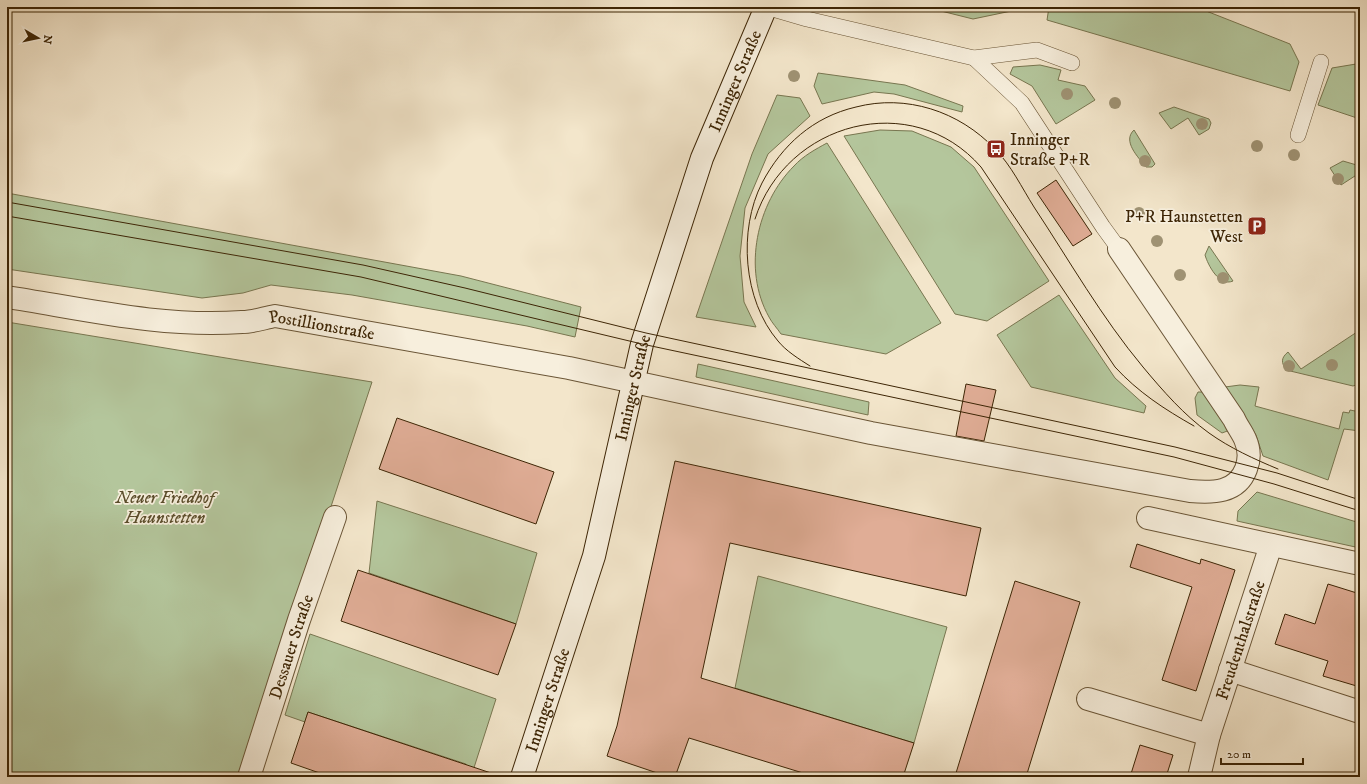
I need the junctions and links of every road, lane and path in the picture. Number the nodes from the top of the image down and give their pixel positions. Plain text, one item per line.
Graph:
1 (766, 7) edge
2 (974, 58) junction
3 (1321, 62) dead end
4 (1072, 63) dead end
5 (1298, 135) dead end
6 (1119, 249) joint
7 (7, 297) edge
8 (634, 382) junction
9 (335, 517) dead end
10 (1148, 518) dead end
11 (1271, 545) junction
12 (1360, 564) edge
13 (1230, 670) junction
14 (1088, 700) dead end
15 (1360, 712) edge
16 (1209, 735) junction
17 (249, 777) edge
18 (522, 777) edge
19 (1199, 777) edge

1 - 2 lane
1 - 8 street, Inninger Straße
2 - 4 lane
2 - 6 lane
3 - 5 lane
6 - 8 street, Postillionstraße
7 - 8 street, Postillionstraße
8 - 18 street, Inninger Straße
9 - 17 street, Dessauer Straße
10 - 11 street
11 - 12 street
11 - 13 street, Freudenthalstraße
13 - 15 street
13 - 16 street, Freudenthalstraße
14 - 16 street
16 - 19 street, Freudenthalstraße

